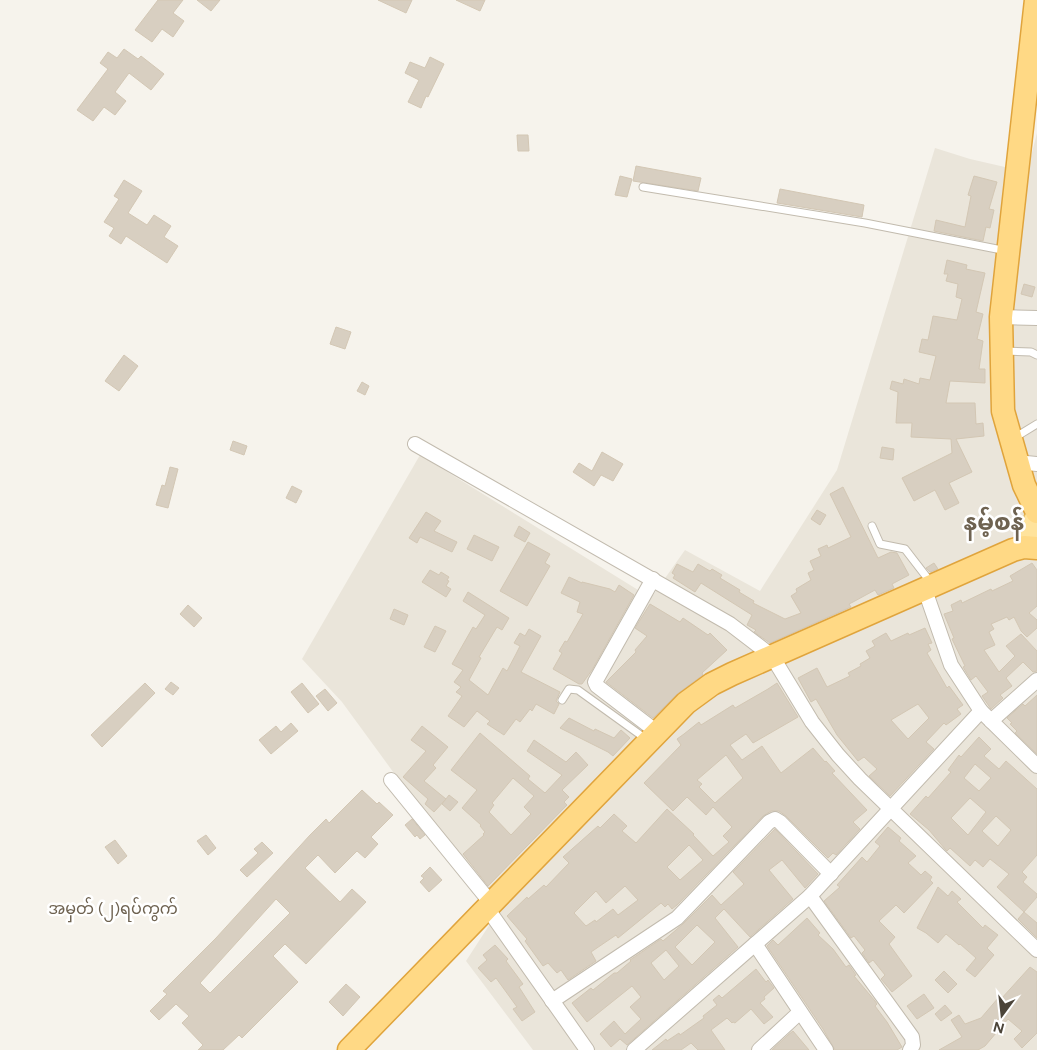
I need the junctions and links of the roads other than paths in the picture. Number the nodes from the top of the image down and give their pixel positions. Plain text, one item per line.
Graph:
1 (1036, 0) edge
2 (1030, 124) edge
3 (643, 187) dead end
4 (1008, 251) junction
5 (1001, 317) junction
6 (1037, 318) edge
7 (1000, 350) junction
8 (1037, 355) edge
9 (1037, 424) edge
10 (1012, 440) junction
11 (415, 444) dead end
12 (1027, 463) edge
13 (1037, 513) edge
14 (872, 526) dead end
15 (1031, 547) edge
16 (653, 580) junction
17 (929, 588) junction
18 (772, 656) junction
19 (1037, 680) edge
20 (562, 700) dead end
21 (986, 716) junction
22 (653, 736) junction
23 (1037, 766) edge
24 (391, 780) dead end
25 (890, 809) junction
26 (831, 874) junction
27 (810, 896) junction
28 (489, 905) junction
29 (755, 944) junction
30 (1037, 950) edge
31 (552, 1001) junction
32 (800, 1012) junction
33 (349, 1050) edge
34 (587, 1050) edge
35 (634, 1050) edge
36 (759, 1050) edge
37 (826, 1050) edge
38 (910, 1050) edge

1 - 2 highway
2 - 4 highway
3 - 4 lane
4 - 5 highway
5 - 6 street
5 - 7 highway
7 - 8 lane
7 - 10 highway
9 - 10 lane
10 - 12 highway
11 - 16 street
12 - 13 highway
13 - 15 main road
14 - 17 lane
15 - 17 highway
16 - 18 street
16 - 22 street
17 - 18 highway
17 - 21 street
18 - 22 highway
18 - 25 street
19 - 21 street
20 - 22 lane
21 - 23 street
21 - 25 street
22 - 28 highway
24 - 28 street
25 - 26 street
25 - 30 street
26 - 27 street
26 - 31 street
27 - 29 street
27 - 38 street
28 - 31 street
28 - 33 highway
29 - 32 street
29 - 35 street
31 - 34 street
32 - 36 street
32 - 37 street

